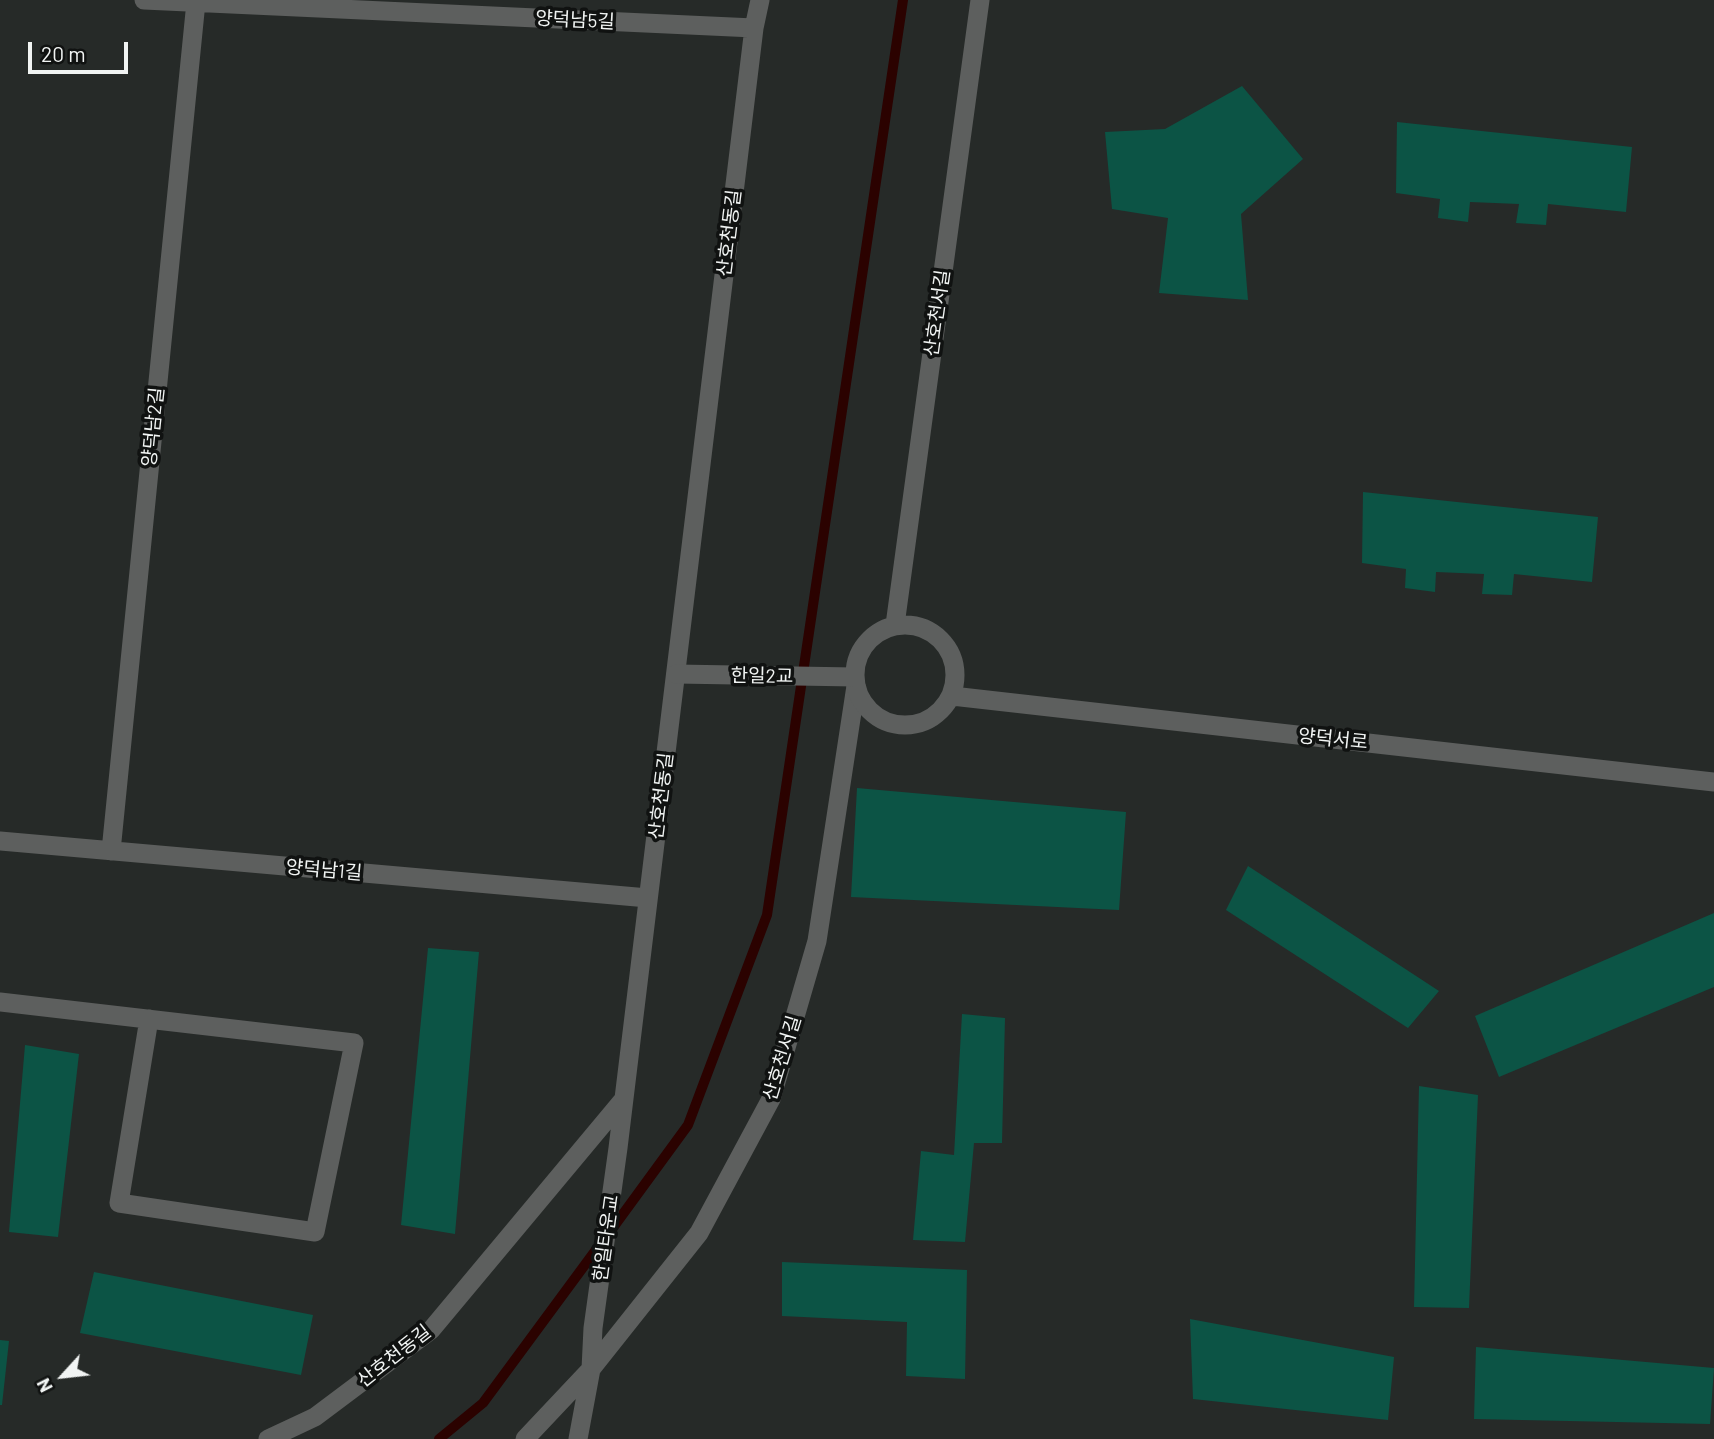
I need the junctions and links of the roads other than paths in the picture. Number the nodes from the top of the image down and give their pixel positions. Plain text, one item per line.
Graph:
1 (144, 0) edge
2 (760, 0) edge
3 (980, 0) edge
4 (195, 2) junction
5 (754, 28) junction
6 (895, 625) junction
7 (685, 674) junction
8 (855, 681) junction
9 (951, 696) junction
10 (1714, 782) edge
11 (0, 841) edge
12 (111, 851) junction
13 (648, 898) junction
14 (0, 1002) edge
15 (149, 1019) junction
16 (624, 1100) junction
17 (591, 1370) junction
18 (268, 1439) edge
19 (525, 1439) edge
20 (578, 1439) edge

1 - 4 street, 양덕남5길
2 - 5 street, 산호천동길
3 - 6 street, 산호천서길
4 - 5 street, 양덕남5길
4 - 12 street, 양덕남2길
5 - 7 street, 산호천동길
6 - 8 street
6 - 9 street
7 - 8 street, 한일2교
7 - 13 street, 산호천동길
8 - 9 street
8 - 17 street, 산호천서길
9 - 10 street, 양덕서로
11 - 12 street, 양덕남1길
12 - 13 street, 양덕남1길
13 - 16 street, 산호천동길
14 - 15 street
15 - 15 street
16 - 17 street, 한일타운교
16 - 18 street, 산호천동길
17 - 19 street, 산호천서길
17 - 20 street, 한일타운교

